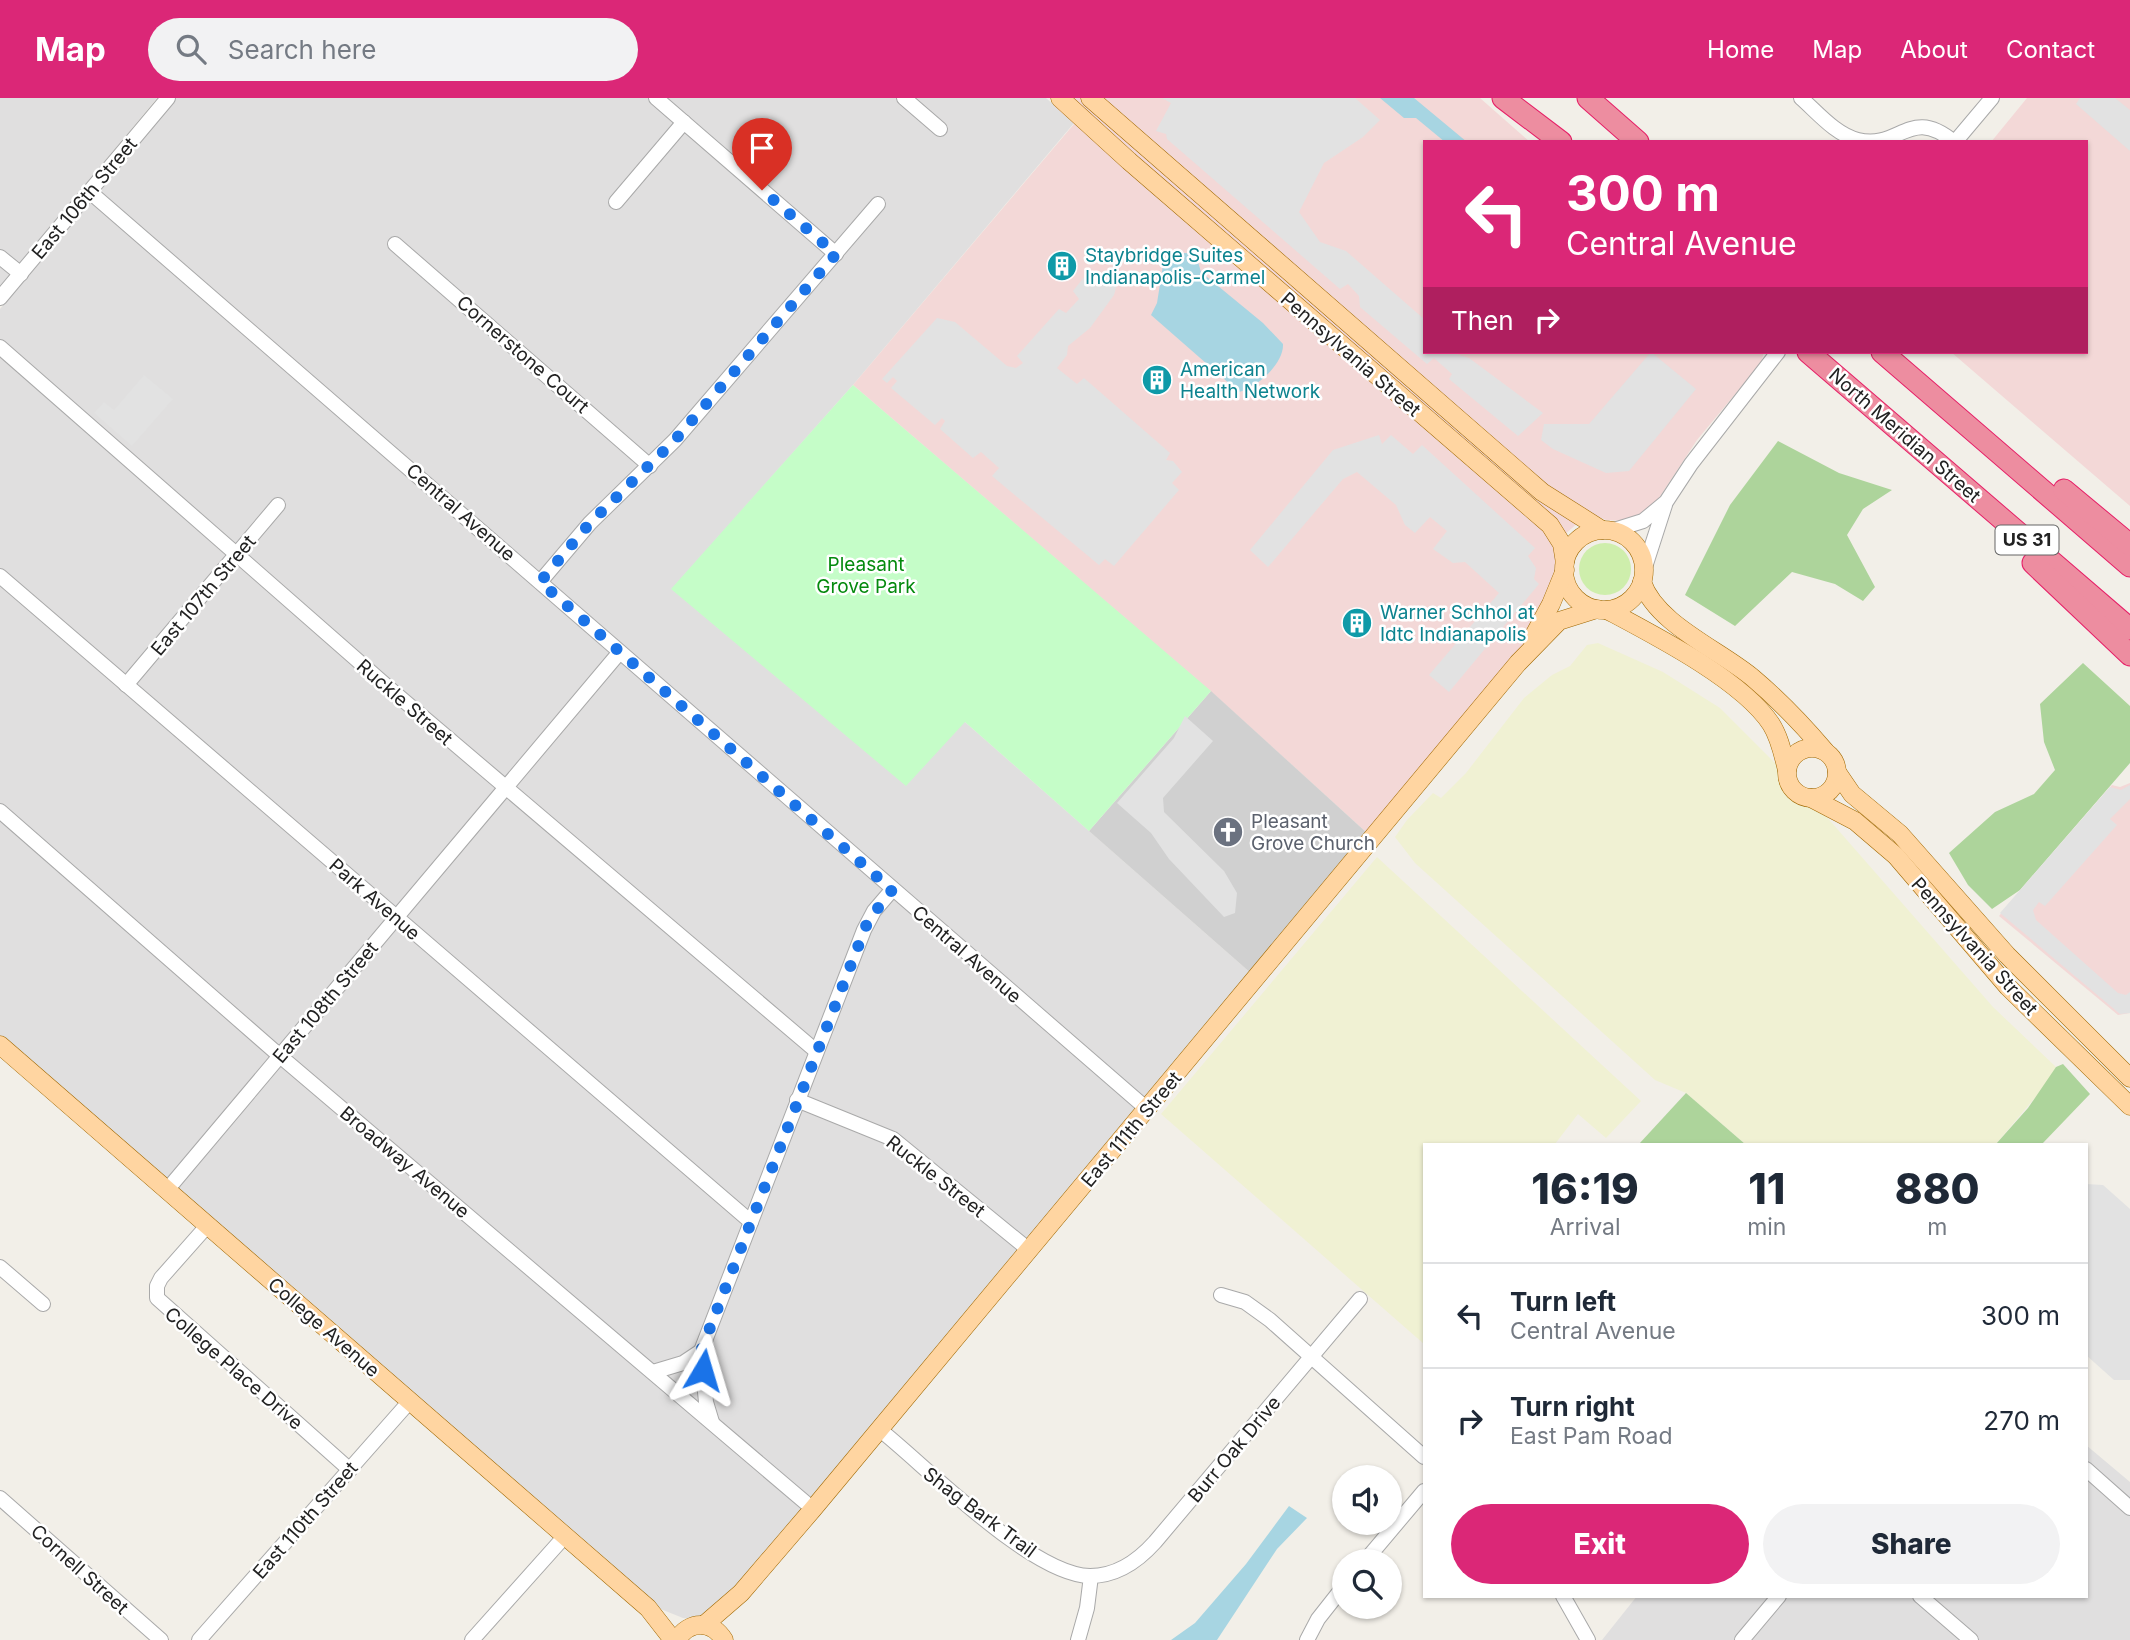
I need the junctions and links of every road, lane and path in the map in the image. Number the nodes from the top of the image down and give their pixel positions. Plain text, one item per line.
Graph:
1 (168, 98) edge
2 (656, 98) edge
3 (904, 98) edge
4 (1060, 98) edge
5 (1090, 98) edge
6 (1503, 98) edge
7 (1513, 98) edge
8 (1588, 98) edge
9 (1600, 98) edge
10 (1801, 98) edge
11 (1992, 98) edge
12 (684, 122) junction
13 (940, 129) dead end
14 (1559, 140) edge
15 (1560, 140) edge
16 (1638, 140) edge
17 (1638, 140) edge
18 (1855, 140) edge
19 (1884, 140) edge
20 (1952, 140) edge
21 (1956, 140) edge
22 (90, 192) junction
23 (616, 202) dead end
24 (878, 204) dead end
25 (396, 244) dead end
26 (836, 254) junction
27 (0, 257) edge
28 (21, 274) junction
29 (0, 298) edge
30 (0, 347) edge
31 (1810, 354) edge
32 (1884, 354) edge
33 (1774, 356) edge
34 (1953, 413) junction
35 (1924, 451) junction
36 (650, 466) junction
37 (1666, 502) junction
38 (278, 505) dead end
39 (1606, 530) junction
40 (2130, 545) edge
41 (238, 554) junction
42 (2130, 566) edge
43 (1565, 567) junction
44 (0, 576) edge
45 (1643, 576) junction
46 (540, 582) junction
47 (1602, 609) junction
48 (2130, 629) edge
49 (619, 653) junction
50 (2130, 654) edge
51 (1518, 663) junction
52 (126, 685) junction
53 (1825, 751) junction
54 (1787, 770) junction
55 (1837, 772) junction
56 (506, 787) junction
57 (1811, 798) junction
58 (0, 811) edge
59 (892, 890) junction
60 (396, 918) junction
61 (0, 1045) edge
62 (816, 1051) junction
63 (280, 1056) junction
64 (2130, 1078) edge
65 (797, 1100) junction
66 (2130, 1106) edge
67 (1147, 1109) junction
68 (167, 1190) junction
69 (751, 1222) junction
70 (206, 1226) junction
71 (1029, 1250) junction
72 (0, 1267) edge
73 (1221, 1295) dead end
74 (1360, 1299) dead end
75 (43, 1304) dead end
76 (701, 1351) junction
77 (1312, 1357) junction
78 (653, 1373) junction
79 (410, 1401) junction
80 (712, 1422) junction
81 (879, 1429) junction
82 (1423, 1456) edge
83 (350, 1469) junction
84 (2088, 1471) edge
85 (1423, 1492) edge
86 (0, 1498) edge
87 (2130, 1508) edge
88 (813, 1509) junction
89 (565, 1536) junction
90 (1375, 1549) edge
91 (1091, 1576) junction
92 (741, 1593) junction
93 (1564, 1598) edge
94 (1777, 1598) edge
95 (1922, 1598) edge
96 (1332, 1601) edge
97 (648, 1608) junction
98 (700, 1625) junction
99 (161, 1640) edge
100 (199, 1640) edge
101 (472, 1640) edge
102 (675, 1640) edge
103 (725, 1640) edge
104 (1078, 1640) edge
105 (1307, 1640) edge
106 (1588, 1640) edge
107 (1742, 1640) edge
108 (1971, 1640) edge

1 - 22 street, East 106th Street
2 - 12 street
3 - 13 street
4 - 43 main road, Pennsylvania Street
5 - 39 main road, Pennsylvania Street
6 - 14 highway
7 - 15 highway
8 - 16 highway
9 - 17 highway
10 - 18 street
11 - 21 street
12 - 23 street
12 - 26 street
19 - 20 street
22 - 28 street, East 106th Street
22 - 46 street, Central Avenue
24 - 26 street
25 - 36 street, Cornerstone Court
26 - 36 street
27 - 28 street
28 - 29 street, East 106th Street
30 - 41 street, Ruckle Street
31 - 35 highway, North Meridian Street / US 31
32 - 34 highway, US 31
33 - 37 street
34 - 40 highway
34 - 42 highway, US 31
35 - 48 highway, North Meridian Street / US 31
35 - 50 highway
36 - 46 street
37 - 39 street
37 - 45 street
38 - 41 street, East 107th Street
39 - 43 main road
39 - 45 main road
41 - 52 street, East 107th Street
41 - 56 street, Ruckle Street
43 - 47 main road
43 - 51 main road, East 111th Street
44 - 52 street, Park Avenue
45 - 47 main road
45 - 53 main road
46 - 49 street, Central Avenue
47 - 51 main road, East 111th Street
47 - 54 main road
49 - 56 street, East 108th Street
49 - 59 street, Central Avenue
51 - 67 main road, East 111th Street
52 - 60 street, Park Avenue
53 - 54 main road
53 - 55 main road
54 - 57 main road
55 - 57 main road
55 - 64 main road, Pennsylvania Street
56 - 60 street, East 108th Street
56 - 62 street, Ruckle Street
57 - 66 main road, Pennsylvania Street
58 - 63 street, Broadway Avenue
59 - 62 street
59 - 67 street, Central Avenue
60 - 63 street, East 108th Street
60 - 69 street, Park Avenue
61 - 68 main road, College Avenue
62 - 65 street
63 - 68 street, East 108th Street
63 - 78 street, Broadway Avenue
65 - 69 street
65 - 71 street, Ruckle Street
67 - 71 main road, East 111th Street
68 - 70 main road, College Avenue
69 - 76 street
70 - 79 main road, College Avenue
70 - 83 street, College Place Drive
71 - 81 main road, East 111th Street
72 - 75 street
73 - 77 street
74 - 77 street, Burr Oak Drive
76 - 78 street
76 - 80 street
77 - 82 street
77 - 91 street, Burr Oak Drive
78 - 80 street, Broadway Avenue
79 - 83 street, East 110th Street
79 - 89 main road, College Avenue
80 - 88 street, Broadway Avenue
81 - 88 main road, East 111th Street
81 - 91 street, Shag Bark Trail
83 - 100 street, East 110th Street
84 - 87 street
85 - 90 street
86 - 99 street, Cornell Street
88 - 92 main road, East 111th Street
89 - 97 main road, College Avenue
89 - 101 street
91 - 104 street
92 - 98 main road, East 111th Street
92 - 103 main road, East 111th Street
93 - 106 street
94 - 107 street
95 - 108 street
96 - 105 street
97 - 98 main road, College Avenue
97 - 102 main road, College Avenue
98 - 102 main road, East 111th Street
98 - 103 main road, College Avenue

